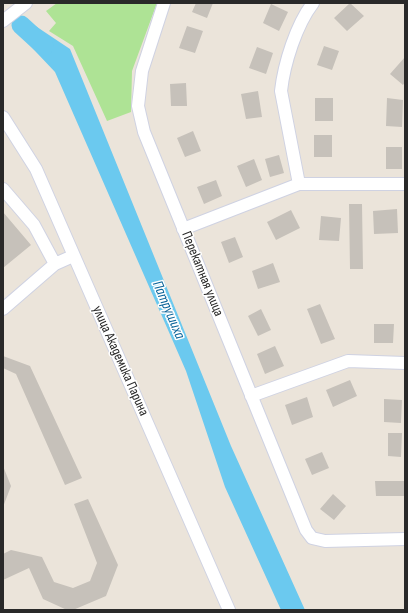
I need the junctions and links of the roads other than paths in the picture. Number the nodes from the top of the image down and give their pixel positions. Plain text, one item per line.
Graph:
1 (26, 3) edge
2 (164, 3) edge
3 (313, 3) edge
4 (3, 21) edge
5 (3, 117) edge
6 (299, 184) junction
7 (405, 184) edge
8 (3, 188) edge
9 (183, 229) junction
10 (74, 256) junction
11 (55, 264) junction
12 (3, 309) edge
13 (405, 363) edge
14 (251, 396) junction
15 (405, 539) edge
16 (229, 610) edge

1 - 4 street
2 - 9 street, Перекатная улица
3 - 6 street
5 - 10 street, улица Академика Парина
6 - 7 street
6 - 9 street
8 - 11 street
9 - 14 street, Перекатная улица
10 - 11 street
10 - 16 street, улица Академика Парина
11 - 12 street
13 - 14 street
14 - 15 street, Перекатная улица

